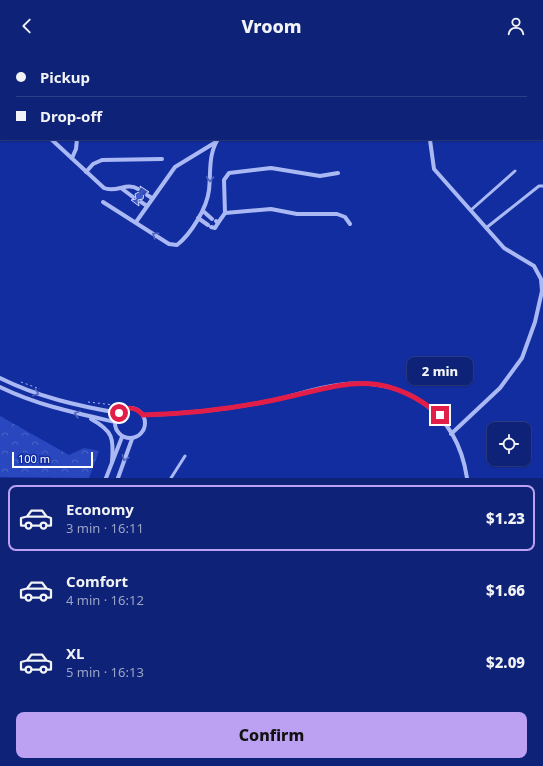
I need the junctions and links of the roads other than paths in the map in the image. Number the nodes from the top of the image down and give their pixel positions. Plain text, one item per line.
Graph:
1 (52, 140) edge
2 (77, 140) edge
3 (217, 140) edge
4 (430, 140) edge
5 (72, 158) junction
6 (162, 159) dead end
7 (515, 171) dead end
8 (86, 172) junction
9 (338, 173) dead end
10 (543, 186) edge
11 (121, 188) junction
12 (138, 189) tunnel mouth
13 (147, 194) tunnel mouth
14 (133, 197) dead end
15 (152, 198) junction
16 (103, 202) dead end
17 (141, 202) dead end
18 (147, 206) junction
19 (471, 210) junction
20 (203, 212) junction
21 (225, 213) junction
22 (198, 218) junction
23 (215, 221) junction
24 (136, 222) junction
25 (350, 224) dead end
26 (486, 228) junction
27 (0, 378) edge
28 (0, 387) edge
29 (119, 413) junction
30 (143, 415) junction
31 (88, 417) junction
32 (115, 422) junction
33 (451, 434) junction
34 (122, 437) junction
35 (132, 438) junction
36 (185, 456) dead end
37 (112, 462) junction
38 (106, 478) edge
39 (118, 478) edge
40 (171, 478) edge
41 (467, 478) edge

1 - 5 street
2 - 5 street
3 - 15 street
3 -> 20 street
4 - 19 street
5 - 8 street
6 - 8 street
7 - 19 lane
8 - 11 street
9 - 21 street
10 - 26 lane
11 - 12 street
11 - 14 street
13 - 15 street
15 - 18 street
16 - 24 street
17 - 18 street
18 - 24 street
19 - 26 street
20 - 22 street
20 - 23 street
21 - 23 street
21 - 25 street
22 - 23 street
22 -> 24 street
26 - 33 street
27 -> 29 street
31 -> 28 street
29 - 30 street
29 - 32 street
30 - 33 street
30 - 35 street
31 - 32 street
31 - 37 street
32 - 34 street
33 - 41 street
34 - 35 street
34 - 37 street
35 -> 39 street
36 - 40 lane
37 - 38 street

